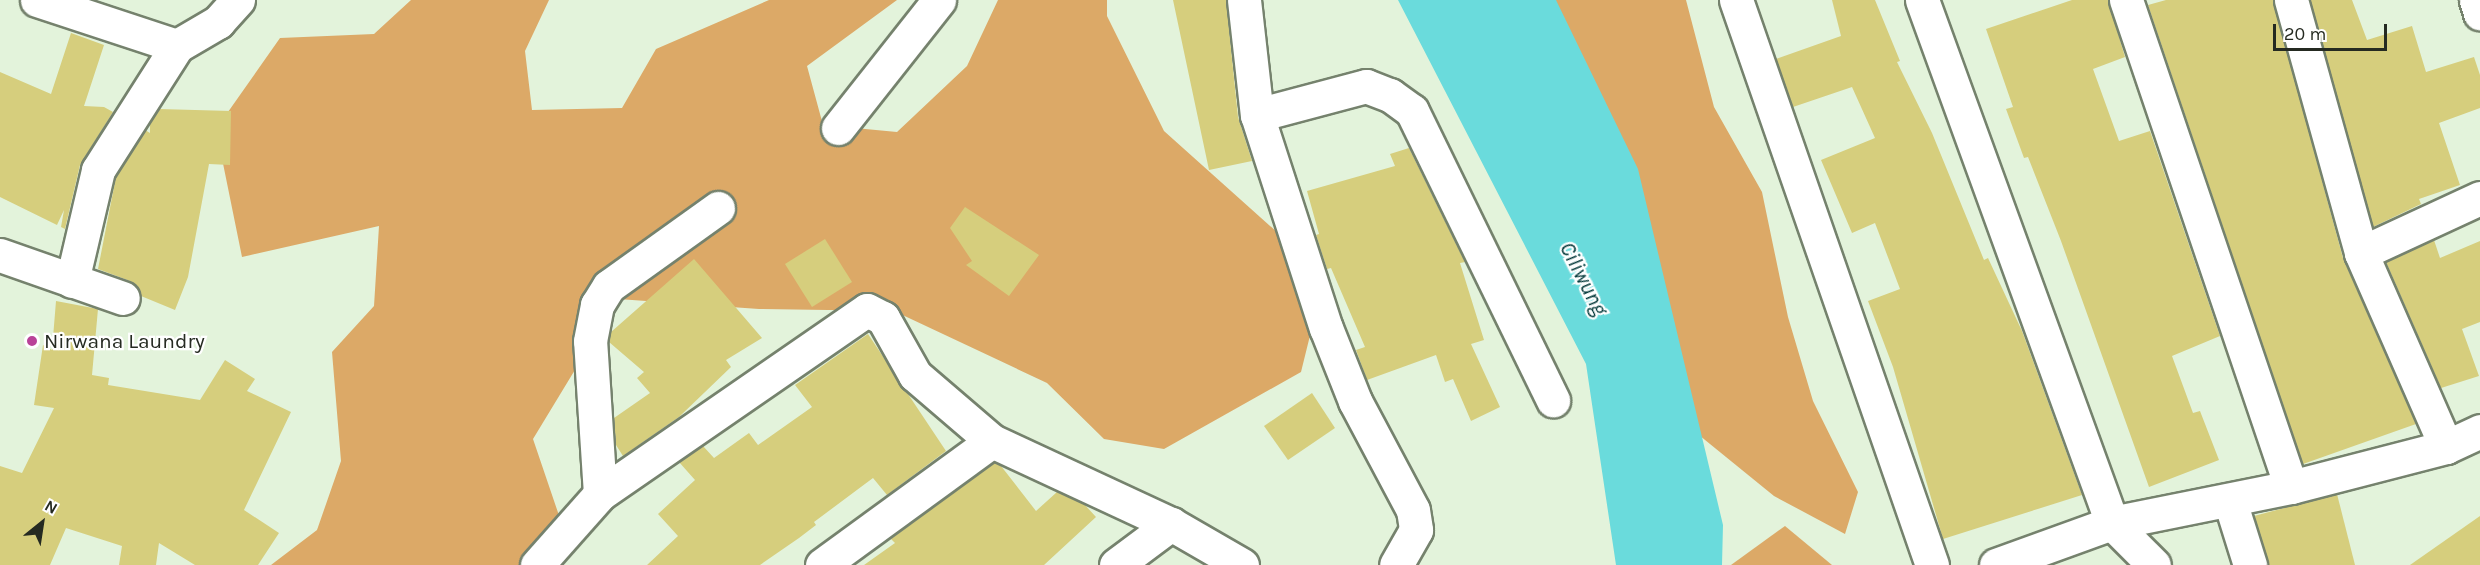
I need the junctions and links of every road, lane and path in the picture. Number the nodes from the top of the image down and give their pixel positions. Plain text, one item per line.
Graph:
1 (37, 0) edge
2 (238, 0) edge
3 (939, 0) edge
4 (1244, 0) edge
5 (1736, 0) edge
6 (1922, 0) edge
7 (2126, 0) edge
8 (2291, 0) edge
9 (2476, 0) edge
10 (2480, 13) edge
11 (177, 46) junction
12 (1257, 115) junction
13 (838, 128) dead end
14 (2480, 198) edge
15 (718, 208) dead end
16 (2361, 252) junction
17 (0, 255) edge
18 (72, 281) junction
19 (123, 298) dead end
20 (1552, 400) dead end
21 (2480, 431) edge
22 (992, 441) junction
23 (2446, 447) junction
24 (2291, 487) junction
25 (600, 494) junction
26 (2230, 501) junction
27 (2112, 523) junction
28 (1171, 524) junction
29 (537, 565) edge
30 (822, 565) edge
31 (1116, 565) edge
32 (1242, 565) edge
33 (1396, 565) edge
34 (1932, 565) edge
35 (1996, 565) edge
36 (2154, 565) edge
37 (2250, 565) edge

1 - 11 street
2 - 11 street
3 - 13 street
4 - 12 street
5 - 34 street
6 - 27 street
7 - 24 street
8 - 16 street
9 - 10 street
11 - 18 street
12 - 20 street
12 - 33 street
14 - 16 street
15 - 25 street
16 - 23 street
17 - 18 street
18 - 19 street
21 - 23 street
22 - 25 street
22 - 28 street
22 - 30 street
23 - 24 street
24 - 26 street
25 - 29 street
26 - 27 street
26 - 37 street
27 - 35 street
27 - 36 street
28 - 31 street
28 - 32 street

